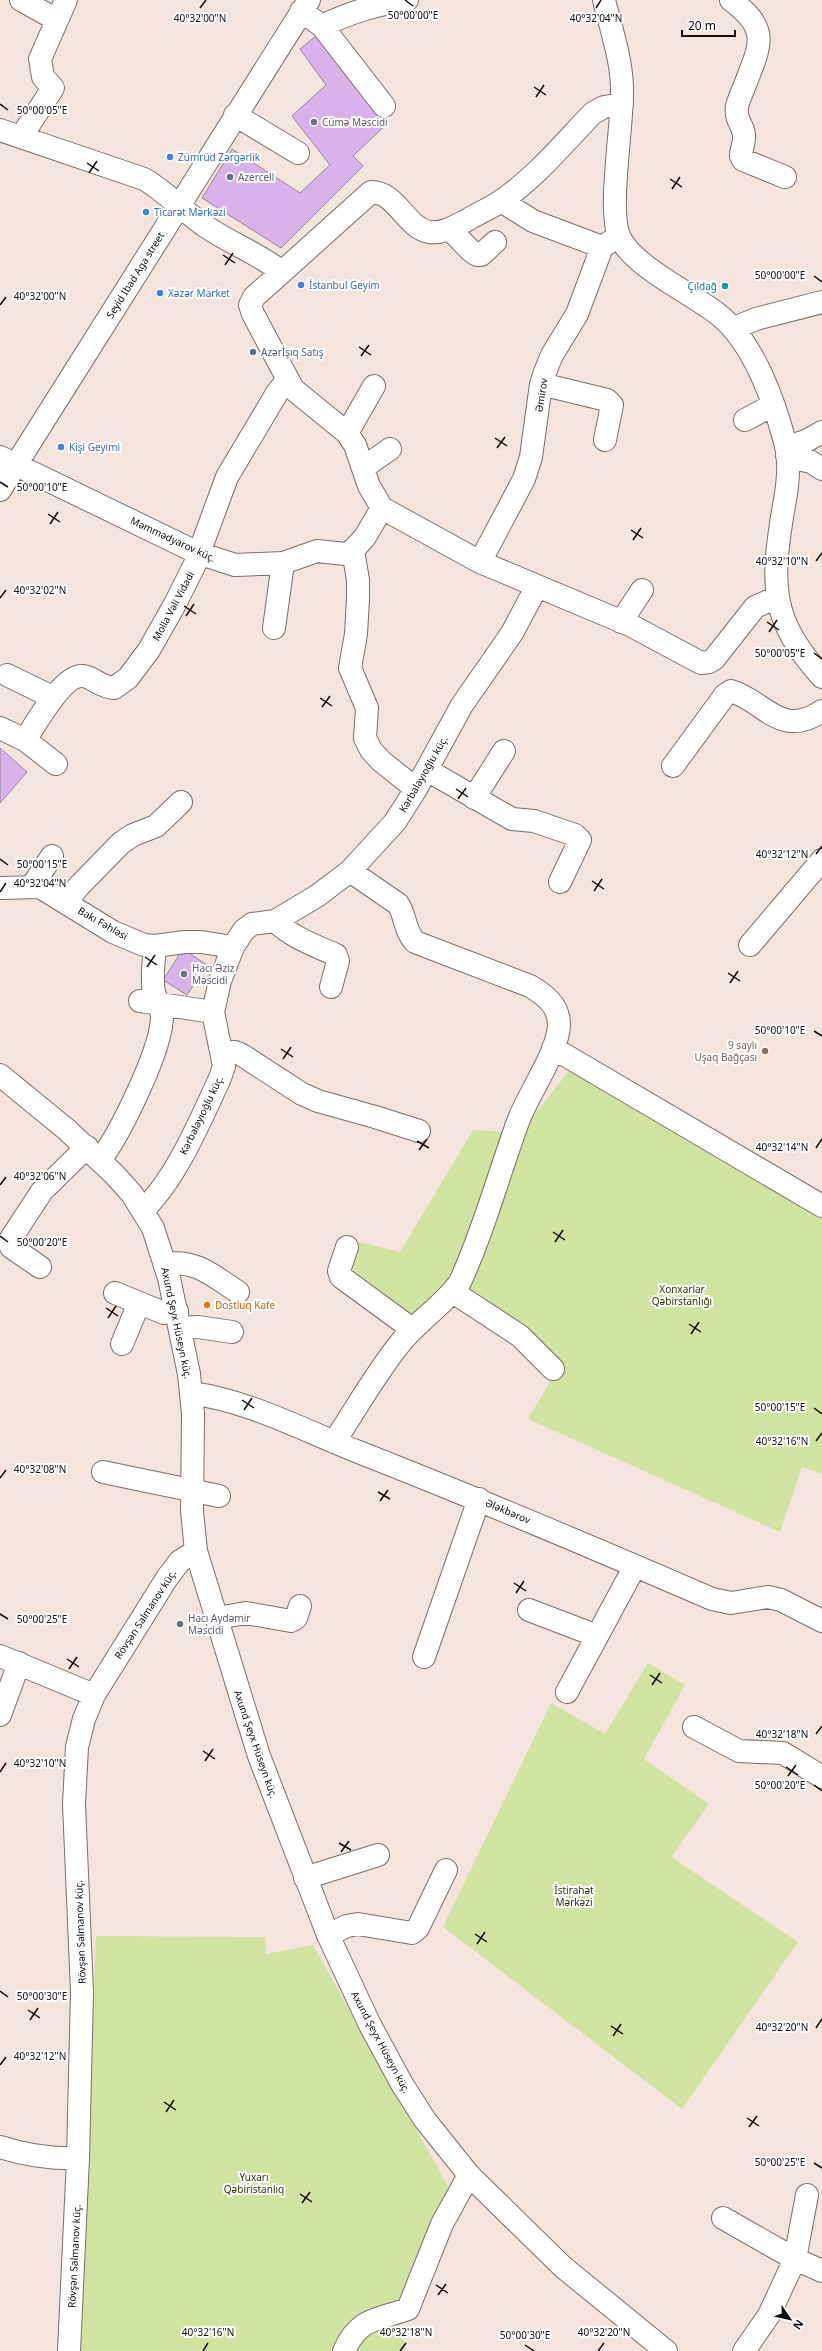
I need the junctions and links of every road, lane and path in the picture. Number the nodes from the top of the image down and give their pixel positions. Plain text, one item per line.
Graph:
1 (21, 0) edge
2 (407, 0) edge
3 (604, 0) edge
4 (744, 4) edge
5 (305, 6) edge
6 (62, 10) edge
7 (322, 26) junction
8 (622, 104) junction
9 (384, 106) dead end
10 (235, 116) junction
11 (0, 130) edge
12 (21, 137) junction
13 (298, 153) dead end
14 (785, 177) dead end
15 (501, 201) junction
16 (178, 205) junction
17 (450, 229) junction
18 (495, 242) dead end
19 (610, 242) junction
20 (282, 272) junction
21 (822, 302) edge
22 (734, 328) junction
23 (287, 380) junction
24 (541, 384) junction
25 (374, 386) dead end
26 (773, 405) junction
27 (745, 420) dead end
28 (347, 432) junction
29 (822, 432) edge
30 (605, 440) dead end
31 (390, 448) dead end
32 (787, 452) junction
33 (8, 460) edge
34 (363, 468) junction
35 (822, 469) edge
36 (0, 490) edge
37 (382, 508) junction
38 (352, 550) junction
39 (198, 553) junction
40 (283, 562) junction
41 (480, 562) junction
42 (537, 586) junction
43 (642, 590) dead end
44 (778, 597) junction
45 (621, 622) junction
46 (274, 628) dead end
47 (7, 675) dead end
48 (822, 677) edge
49 (52, 698) junction
50 (822, 711) edge
51 (0, 728) edge
52 (25, 740) junction
53 (504, 750) dead end
54 (56, 764) dead end
55 (673, 766) dead end
56 (426, 770) junction
57 (416, 789) junction
58 (474, 798) junction
59 (181, 802) dead end
60 (52, 856) dead end
61 (822, 860) edge
62 (350, 871) junction
63 (560, 882) dead end
64 (32, 886) junction
65 (0, 888) edge
66 (66, 902) junction
67 (276, 921) junction
68 (750, 945) dead end
69 (155, 946) junction
70 (233, 947) junction
71 (331, 987) dead end
72 (149, 1002) junction
73 (213, 1012) junction
74 (553, 1048) junction
75 (222, 1053) junction
76 (0, 1075) edge
77 (418, 1132) dead end
78 (93, 1154) junction
79 (822, 1206) edge
80 (143, 1210) junction
81 (347, 1247) dead end
82 (165, 1264) junction
83 (40, 1267) dead end
84 (238, 1292) dead end
85 (453, 1292) junction
86 (116, 1293) dead end
87 (139, 1303) junction
88 (179, 1320) junction
89 (412, 1329) junction
90 (232, 1332) dead end
91 (122, 1344) dead end
92 (553, 1369) dead end
93 (191, 1393) junction
94 (334, 1442) junction
95 (103, 1472) dead end
96 (192, 1491) junction
97 (219, 1496) dead end
98 (479, 1499) junction
99 (196, 1551) junction
100 (635, 1566) junction
101 (300, 1606) dead end
102 (529, 1610) dead end
103 (217, 1618) junction
104 (822, 1621) edge
105 (597, 1636) junction
106 (424, 1657) dead end
107 (9, 1659) edge
108 (567, 1692) dead end
109 (94, 1695) junction
110 (0, 1715) edge
111 (694, 1726) dead end
112 (822, 1777) edge
113 (378, 1855) dead end
114 (446, 1870) dead end
115 (305, 1878) junction
116 (328, 1936) junction
117 (0, 2147) edge
118 (78, 2158) junction
119 (469, 2175) junction
120 (807, 2195) dead end
121 (723, 2218) dead end
122 (795, 2259) junction
123 (822, 2271) edge
124 (69, 2351) edge
125 (344, 2351) edge
126 (666, 2351) edge
127 (744, 2351) edge

1 - 6 street
2 - 7 street
3 - 8 street
4 - 14 street
5 - 7 street
5 - 10 street, Seyid Ibad Aga street
6 - 12 street
7 - 9 street
8 - 15 street
8 - 19 street
10 - 13 street
10 - 16 street, Seyid Ibad Aga street
11 - 12 street
12 - 16 street
15 - 17 street
15 - 19 street
16 - 20 street
16 - 33 street, Seyid Ibad Aga street
17 - 18 street
17 - 20 street
19 - 22 street
19 - 24 street, Əmirov
20 - 23 street
21 - 22 street
22 - 26 street
23 - 28 street
23 - 39 street, Molla Vəli Vidadi
24 - 30 street
24 - 41 street, Əmirov
25 - 28 street
26 - 27 street
26 - 32 street
28 - 34 street
29 - 32 street
31 - 34 street
32 - 35 street
32 - 44 street
33 - 36 street, Seyid Ibad Aga street
33 - 39 street, Məmmədyarov küç.
34 - 37 street
37 - 38 street
37 - 41 street
38 - 40 street, Məmmədyarov küç.
38 - 57 street
39 - 40 street, Məmmədyarov küç.
39 - 49 street, Molla Vəli Vidadi
40 - 46 street
41 - 42 street
42 - 45 street
42 - 56 street, Kərbalayıoğlu küç.
43 - 45 street
44 - 45 street
44 - 48 street
47 - 49 street
49 - 52 street, Molla Vəli Vidadi
50 - 55 street
51 - 52 street
52 - 54 street
53 - 58 street
56 - 57 street, Kərbalayıoğlu küç.
56 - 58 street
57 - 62 street, Kərbalayıoğlu küç.
58 - 63 street
59 - 66 street
60 - 64 street
61 - 68 street
62 - 67 street, Kərbalayıoğlu küç.
62 - 74 street
64 - 65 street, Bakı Fəhləsi
64 - 66 street, Bakı Fəhləsi
66 - 69 street, Bakı Fəhləsi
67 - 70 street, Kərbalayıoğlu küç.
67 - 71 street
69 - 70 street, Bakı Fəhləsi
69 - 72 street
70 - 73 street, Kərbalayıoğlu küç.
72 - 73 street
72 - 78 street
73 - 75 street, Kərbalayıoğlu küç.
74 - 79 street
74 - 85 street
75 - 77 street
75 - 80 street, Kərbalayıoğlu küç.
76 - 78 street, Axund Şeyx Hüseyn küç.
78 - 80 street, Axund Şeyx Hüseyn küç.
78 - 83 street
80 - 82 street, Axund Şeyx Hüseyn küç.
81 - 89 street
82 - 84 street
82 - 88 street, Axund Şeyx Hüseyn küç.
85 - 89 street
85 - 92 street
86 - 87 street
87 - 88 street
87 - 91 street
88 - 90 street
88 - 93 street, Axund Şeyx Hüseyn küç.
89 - 94 street
93 - 94 street, Ələkbərov
93 - 96 street, Axund Şeyx Hüseyn küç.
94 - 98 street, Ələkbərov
95 - 96 street
96 - 97 street
96 - 99 street, Axund Şeyx Hüseyn küç.
98 - 100 street, Ələkbərov
98 - 106 street
99 - 103 street, Axund Şeyx Hüseyn küç.
99 - 109 street, Rövşən Salmanov küç.
100 - 104 street, Ələkbərov
100 - 105 street
101 - 103 street
102 - 105 street
103 - 115 street, Axund Şeyx Hüseyn küç.
105 - 108 street
107 - 109 street
107 - 110 street
109 - 118 street, Rövşən Salmanov küç.
111 - 112 street
113 - 115 street
114 - 116 street
115 - 116 street, Axund Şeyx Hüseyn küç.
116 - 119 street, Axund Şeyx Hüseyn küç.
117 - 118 street
118 - 124 street, Rövşən Salmanov küç.
119 - 125 street
119 - 126 street, Axund Şeyx Hüseyn küç.
120 - 122 street
121 - 122 street
122 - 123 street
122 - 127 street

